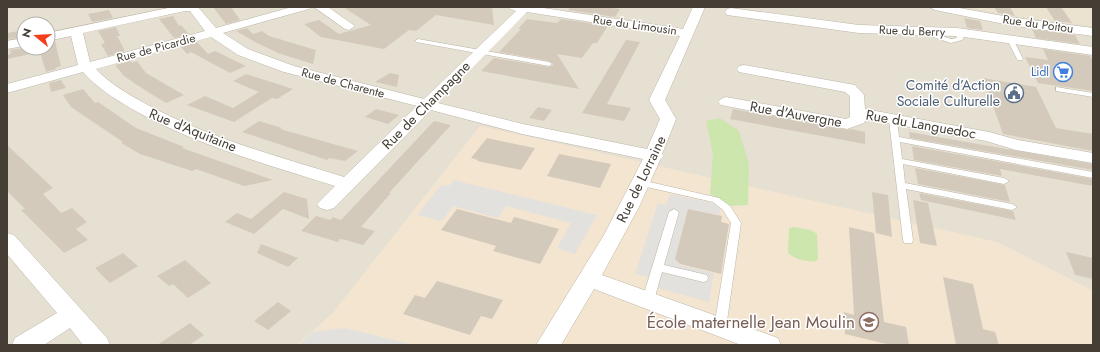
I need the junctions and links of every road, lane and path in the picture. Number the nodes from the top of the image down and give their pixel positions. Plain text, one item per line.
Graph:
1 (305, 7) edge
2 (320, 7) edge
3 (699, 7) edge
4 (935, 7) edge
5 (520, 8) edge
6 (731, 12) dead end
7 (349, 26) dead end
8 (76, 31) junction
9 (213, 32) junction
10 (1093, 32) edge
11 (687, 33) junction
12 (56, 35) edge
13 (1010, 39) junction
14 (418, 41) dead end
15 (1093, 51) edge
16 (480, 52) junction
17 (1020, 59) dead end
18 (549, 64) dead end
19 (86, 67) junction
20 (744, 69) dead end
21 (7, 89) edge
22 (1059, 89) dead end
23 (1093, 95) edge
24 (726, 102) dead end
25 (427, 105) junction
26 (859, 113) junction
27 (893, 120) junction
28 (896, 139) junction
29 (655, 156) junction
30 (1093, 158) edge
31 (899, 161) junction
32 (1093, 175) edge
33 (1004, 181) dead end
34 (641, 183) junction
35 (348, 184) junction
36 (902, 185) junction
37 (327, 204) dead end
38 (1012, 207) dead end
39 (674, 212) dead end
40 (7, 240) edge
41 (908, 240) dead end
42 (658, 267) junction
43 (703, 278) dead end
44 (591, 279) junction
45 (648, 300) junction
46 (72, 315) junction
47 (720, 328) junction
48 (24, 345) edge
49 (98, 345) edge
50 (548, 345) edge
51 (769, 345) edge

1 - 9 street, Rue de Picardie
2 - 7 street
3 - 11 street, Rue de Lorraine
4 - 10 street, Rue du Poitou
5 - 11 street, Rue du Limousin
5 - 16 street, Rue de Champagne
6 - 13 street, Rue du Berry
8 - 9 street, Rue de Charente
8 - 12 street, Rue de Charente
8 - 19 street, Rue d'Aquitaine
9 - 19 street, Rue de Picardie
9 - 25 street, Rue de Charente
11 - 29 street, Rue de Lorraine
13 - 15 street, Rue du Berry
13 - 17 lane
14 - 16 lane
16 - 18 lane
16 - 25 street, Rue de Champagne
19 - 21 street, Rue de Picardie
19 - 35 street, Rue d'Aquitaine
20 - 26 street, Rue du Languedoc
22 - 23 lane
24 - 26 street, Rue d'Auvergne
25 - 29 street, Rue de Charente
25 - 35 street, Rue de Champagne
26 - 27 street, Rue du Languedoc
27 - 28 lane
27 - 30 street, Rue du Languedoc
28 - 31 lane
28 - 32 lane
29 - 34 street, Rue de Lorraine
31 - 33 lane
31 - 36 lane
34 - 44 street, Rue de Lorraine
34 - 47 lane
35 - 37 street, Rue de Champagne
36 - 38 lane
36 - 41 lane
39 - 42 lane
40 - 46 street
42 - 43 lane
42 - 45 lane
44 - 45 street
44 - 50 street, Rue de Lorraine
45 - 47 street
46 - 48 street
46 - 49 street
47 - 51 street

